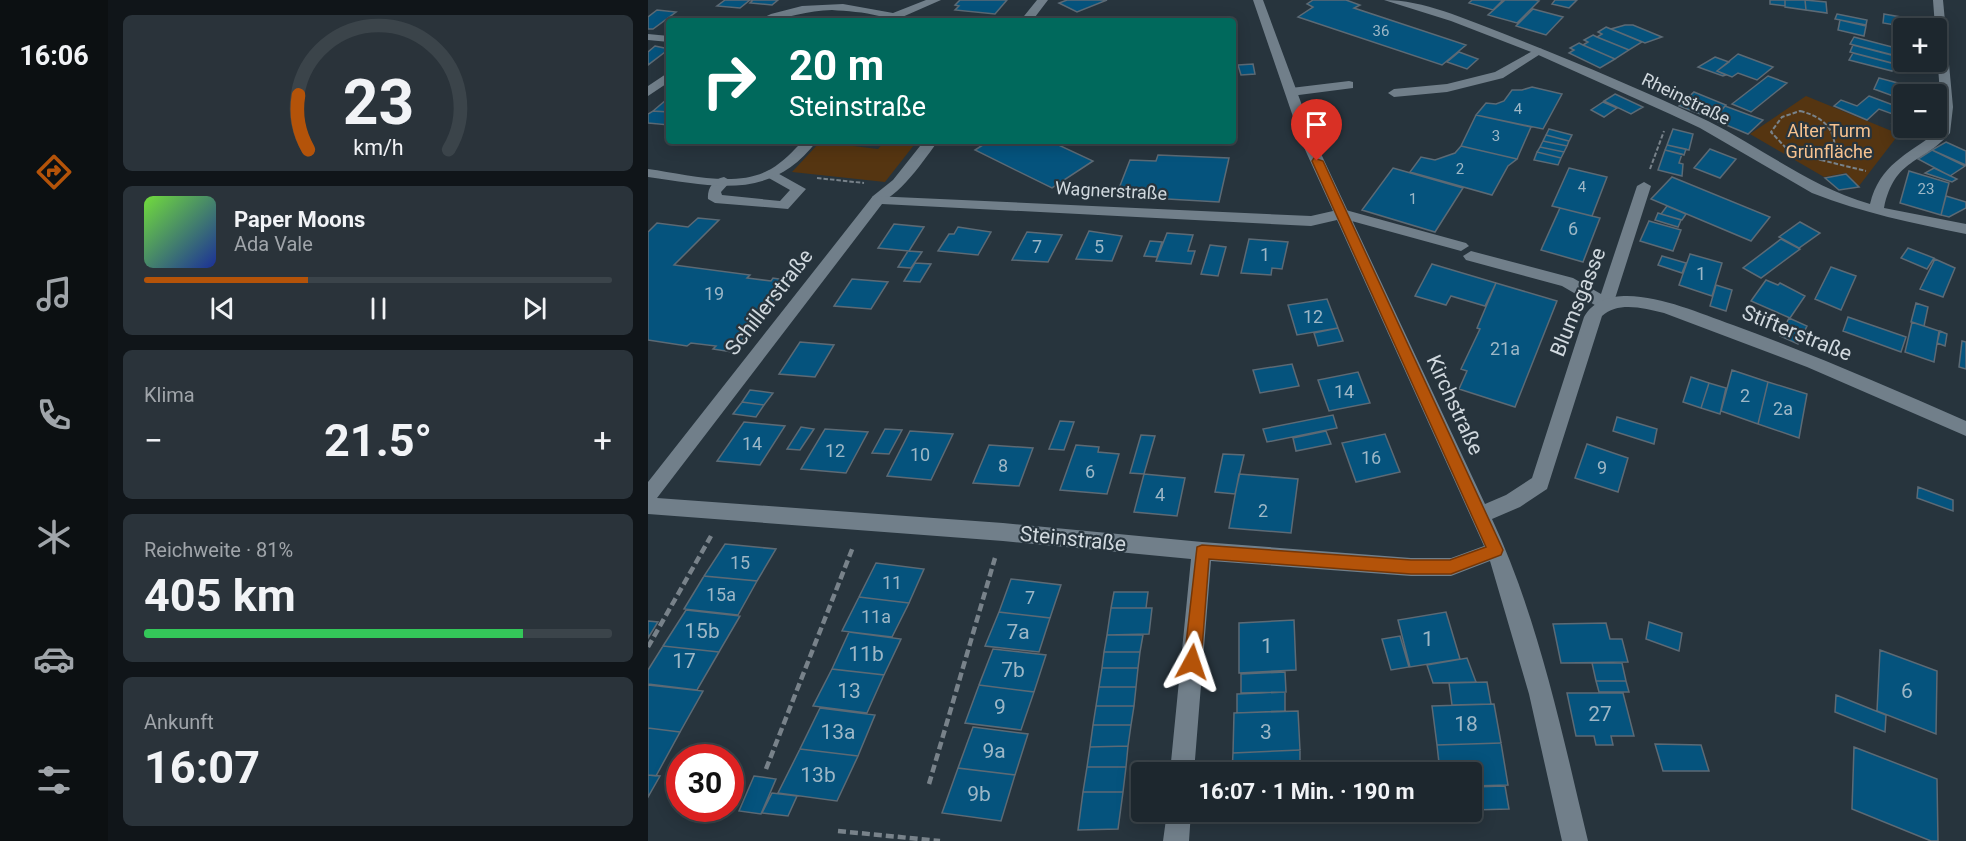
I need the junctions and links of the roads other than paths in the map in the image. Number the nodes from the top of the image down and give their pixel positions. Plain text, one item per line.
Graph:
1 (936, 0) edge
2 (1043, 0) edge
3 (1258, 0) edge
4 (1389, 0) edge
5 (1938, 0) edge
6 (772, 18) edge
7 (890, 18) edge
8 (896, 18) edge
9 (1028, 18) edge
10 (648, 37) edge
11 (666, 39) edge
12 (1538, 51) junction
13 (666, 78) edge
14 (1349, 84) dead end
15 (648, 92) edge
16 (1291, 92) junction
17 (1394, 93) dead end
18 (807, 144) edge
19 (929, 144) edge
20 (648, 173) edge
21 (773, 173) junction
22 (724, 181) junction
23 (1644, 186) road end
24 (878, 199) junction
25 (1876, 211) junction
26 (1342, 214) junction
27 (1966, 229) edge
28 (1606, 304) junction
29 (1966, 429) edge
30 (648, 496) edge
31 (648, 506) edge
32 (1481, 515) junction
33 (1496, 550) junction
34 (1202, 551) junction
35 (1183, 762) edge
36 (1178, 822) edge
37 (1176, 841) edge
38 (1575, 841) edge

1 - 8 street
2 - 9 street
3 - 16 street, Kirchstraße
4 - 12 street, Rheinstraße
5 - 25 street
6 - 7 street
10 - 11 street
12 - 17 street
12 - 25 street, Rheinstraße
13 - 15 street
14 - 16 street
16 - 26 street, Kirchstraße
18 - 21 street
19 - 24 street, Schillerstraße
20 - 22 street
21 - 22 street
21 - 22 street
23 - 28 street, Blumsgasse
24 - 26 street, Wagnerstraße
24 - 30 street, Schillerstraße
25 - 27 street, Rheinstraße
26 - 28 street
26 - 32 street, Kirchstraße
28 - 29 street, Stifterstraße
28 - 32 street, Blumsgasse
31 - 34 street, Steinstraße
32 - 33 street, Kirchstraße
33 - 34 street, Steinstraße
33 - 38 street, Kirchstraße
34 - 35 street
36 - 37 street

